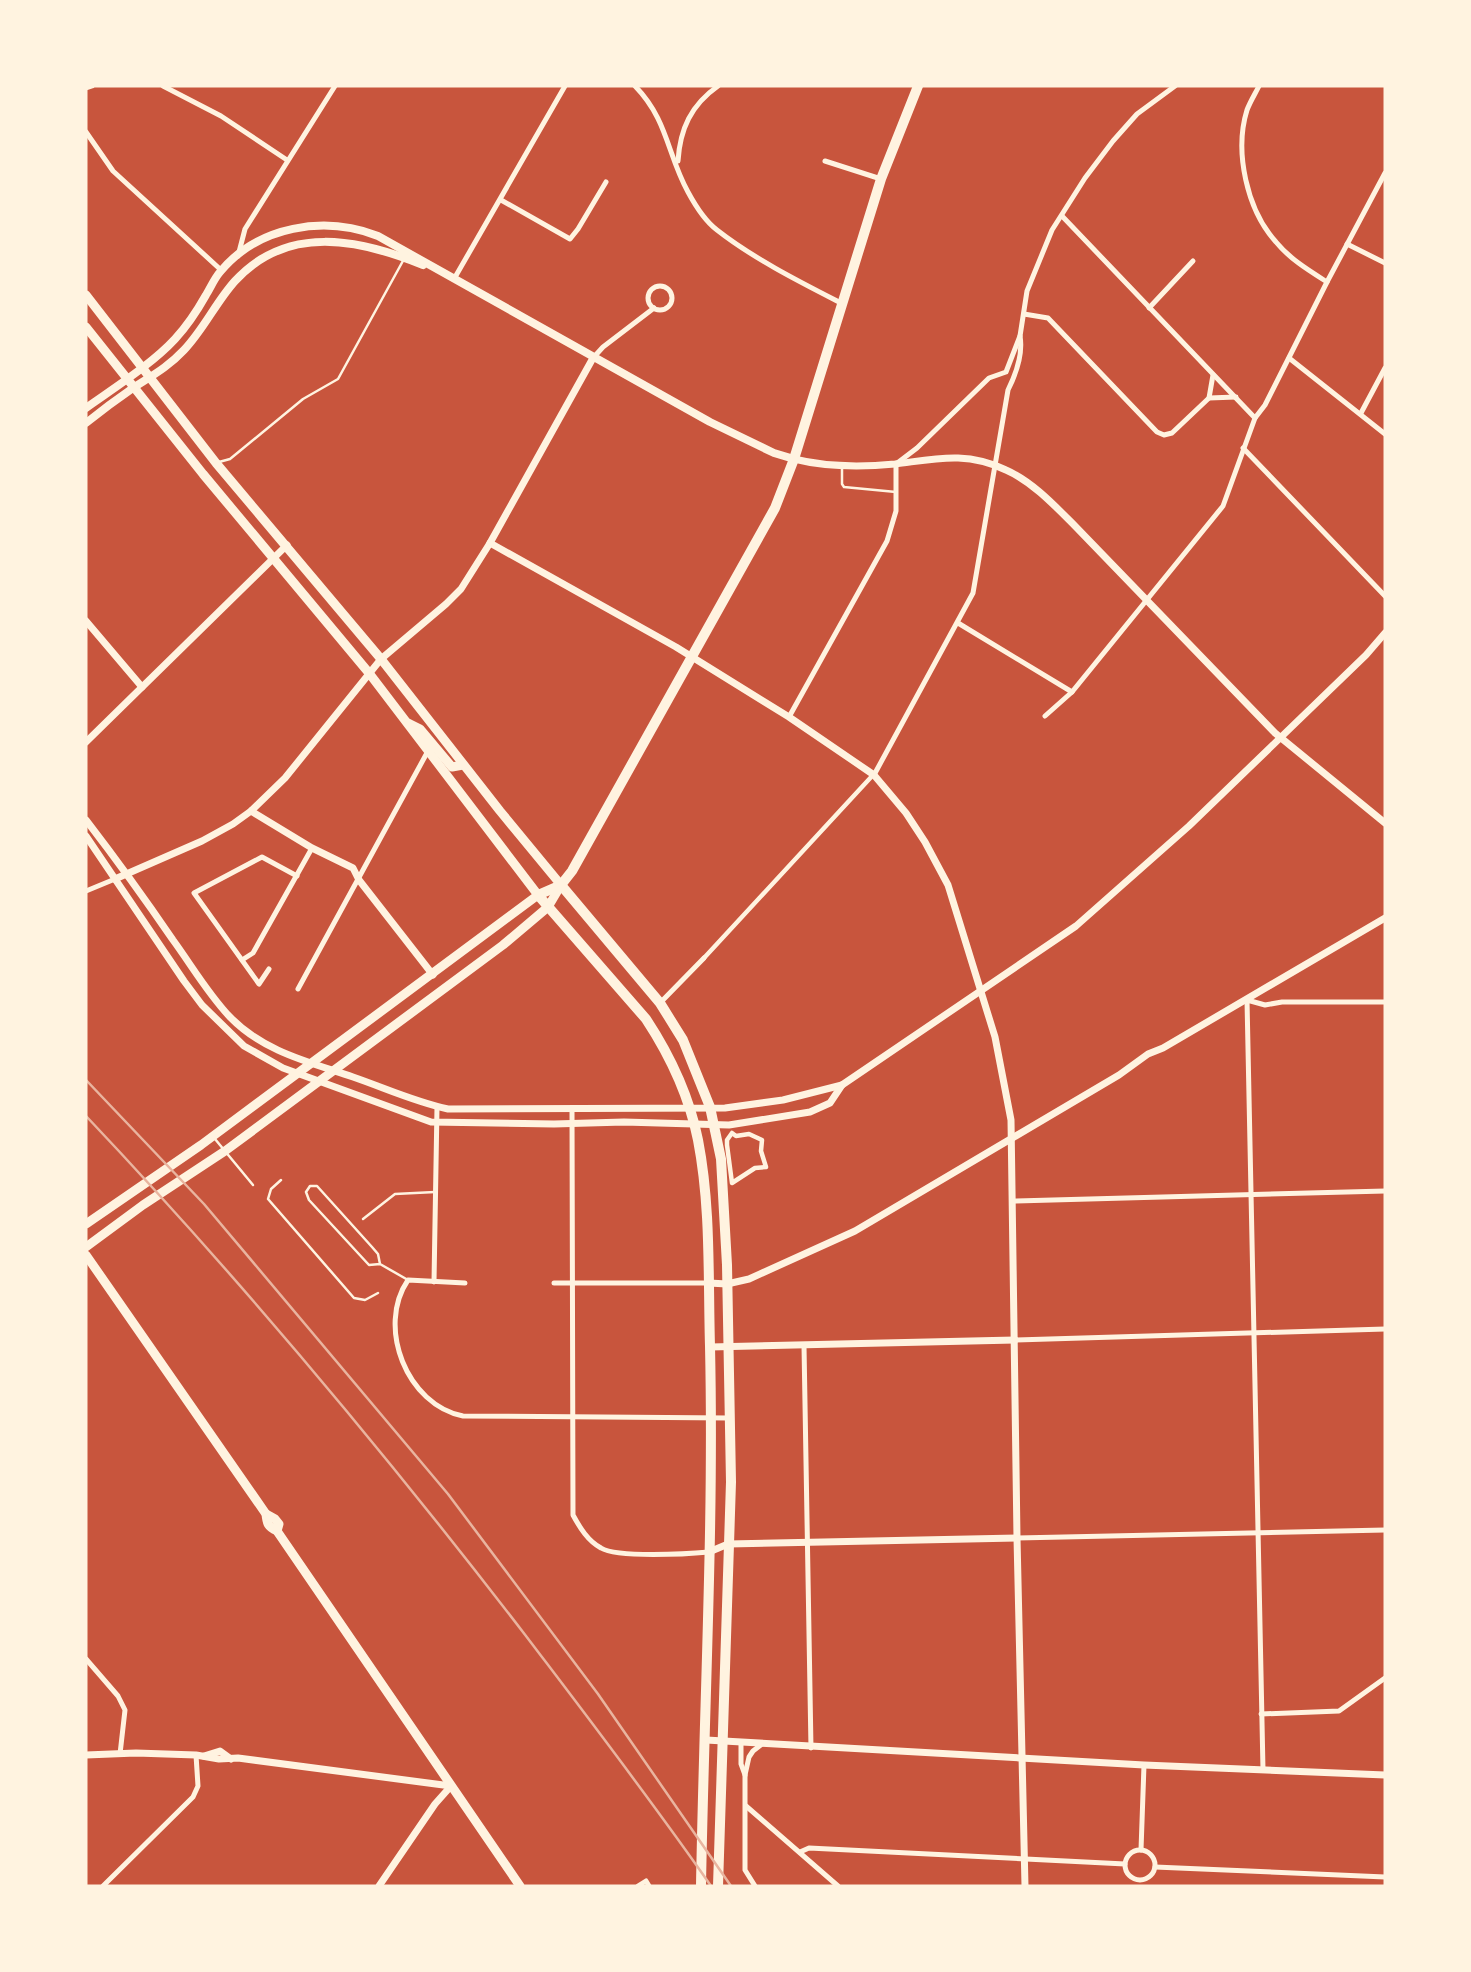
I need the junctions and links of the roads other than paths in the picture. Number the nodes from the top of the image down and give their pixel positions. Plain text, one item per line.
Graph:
1 (92, 86) edge
2 (163, 86) edge
3 (335, 86) edge
4 (565, 86) edge
5 (635, 86) edge
6 (718, 86) edge
7 (918, 86) edge
8 (1160, 86) edge
9 (1175, 86) edge
10 (1259, 86) edge
11 (86, 88) edge
12 (1165, 92) junction
13 (86, 132) edge
14 (287, 160) junction
15 (825, 161) dead end
16 (677, 164) junction
17 (1385, 173) edge
18 (881, 179) junction
19 (606, 181) dead end
20 (501, 200) junction
21 (1062, 216) junction
22 (1346, 244) junction
23 (238, 256) junction
24 (405, 258) junction
25 (1193, 261) dead end
26 (1385, 263) edge
27 (221, 270) junction
28 (454, 279) junction
29 (1326, 282) junction
30 (86, 295) edge
31 (843, 304) junction
32 (654, 308) junction
33 (1149, 308) junction
34 (1024, 314) junction
35 (86, 327) edge
36 (1020, 336) junction
37 (593, 358) junction
38 (1289, 358) junction
39 (142, 366) junction
40 (1385, 368) edge
41 (1213, 375) junction
42 (150, 377) junction
43 (127, 379) junction
44 (134, 387) junction
45 (1236, 397) junction
46 (1209, 398) junction
47 (86, 408) edge
48 (1361, 413) junction
49 (1255, 418) junction
50 (86, 423) edge
51 (1385, 434) edge
52 (1243, 448) junction
53 (794, 460) junction
54 (216, 463) junction
55 (896, 464) junction
56 (842, 465) junction
57 (995, 465) junction
58 (203, 474) junction
59 (896, 492) junction
60 (491, 543) junction
61 (287, 545) junction
62 (273, 559) junction
63 (1385, 596) edge
64 (1147, 602) junction
65 (86, 621) edge
66 (958, 623) junction
67 (1385, 633) edge
68 (691, 657) junction
69 (381, 659) junction
70 (369, 673) junction
71 (142, 687) junction
72 (1072, 692) junction
73 (1045, 716) dead end
74 (789, 717) junction
75 (406, 722) junction
76 (1281, 738) junction
77 (86, 742) edge
78 (428, 751) junction
79 (463, 765) junction
80 (874, 775) junction
81 (251, 811) junction
82 (86, 820) edge
83 (1385, 823) edge
84 (86, 836) edge
85 (312, 848) junction
86 (127, 873) junction
87 (297, 876) junction
88 (115, 879) junction
89 (359, 880) junction
90 (561, 885) junction
91 (86, 891) edge
92 (538, 895) junction
93 (548, 907) junction
94 (1385, 918) edge
95 (176, 944) junction
96 (166, 952) junction
97 (704, 958) joint
98 (242, 960) junction
99 (269, 969) dead end
100 (433, 975) junction
101 (298, 989) dead end
102 (982, 992) junction
103 (1247, 1000) junction
104 (1385, 1002) edge
105 (660, 1003) junction
106 (310, 1064) junction
107 (333, 1071) junction
108 (297, 1073) junction
109 (320, 1081) junction
110 (842, 1085) junction
111 (437, 1107) junction
112 (710, 1107) junction
113 (572, 1109) junction
114 (690, 1109) junction
115 (436, 1123) junction
116 (571, 1123) junction
117 (694, 1124) junction
118 (715, 1125) junction
119 (213, 1135) junction
120 (1012, 1138) junction
121 (762, 1140) joint
122 (225, 1152) junction
123 (281, 1180) dead end
124 (253, 1185) dead end
125 (1385, 1191) edge
126 (435, 1192) junction
127 (1250, 1195) junction
128 (1014, 1201) junction
129 (363, 1219) dead end
130 (86, 1224) edge
131 (86, 1247) edge
132 (86, 1255) edge
133 (380, 1264) junction
134 (408, 1280) junction
135 (434, 1282) junction
136 (465, 1283) dead end
137 (554, 1283) dead end
138 (572, 1283) junction
139 (709, 1283) junction
140 (727, 1284) junction
141 (378, 1293) dead end
142 (1385, 1329) edge
143 (1253, 1335) junction
144 (1015, 1340) junction
145 (728, 1346) junction
146 (804, 1346) junction
147 (710, 1347) junction
148 (573, 1416) junction
149 (711, 1418) junction
150 (730, 1418) junction
151 (1385, 1530) edge
152 (1257, 1533) junction
153 (1017, 1538) junction
154 (808, 1543) junction
155 (728, 1544) junction
156 (709, 1552) junction
157 (86, 1659) edge
158 (707, 1659) junction
159 (726, 1659) junction
160 (1385, 1678) edge
161 (1261, 1714) junction
162 (706, 1740) junction
163 (724, 1741) junction
164 (741, 1742) junction
165 (762, 1744) junction
166 (811, 1748) junction
167 (120, 1754) junction
168 (86, 1755) edge
169 (200, 1756) junction
170 (1022, 1758) junction
171 (1143, 1765) junction
172 (1263, 1770) junction
173 (745, 1775) junction
174 (1385, 1775) edge
175 (451, 1786) junction
176 (746, 1806) junction
177 (1141, 1850) junction
178 (800, 1852) junction
179 (1024, 1859) junction
180 (1125, 1864) junction
181 (1155, 1867) junction
182 (1385, 1877) edge
183 (1139, 1883) edge
184 (103, 1886) edge
185 (379, 1886) edge
186 (520, 1886) edge
187 (638, 1886) edge
188 (649, 1886) edge
189 (701, 1886) edge
190 (718, 1886) edge
191 (755, 1886) edge
192 (838, 1886) edge
193 (1025, 1886) edge

1 - 11 street
2 - 14 street
3 - 14 street
4 - 20 street
5 - 16 street
6 - 16 street
7 - 18 highway
8 - 12 street
9 - 12 street
10 - 29 street
12 - 21 street
13 - 27 street
14 - 23 street
15 - 18 street
16 - 31 street
17 - 22 street
18 - 31 highway
19 - 20 street
20 - 28 street
21 - 33 street
21 - 34 street
22 - 26 street
22 - 29 street
23 - 27 main road
23 - 28 main road
24 - 28 main road
24 - 42 main road
24 - 54 lane
25 - 33 street
27 - 39 main road
28 - 37 main road
29 - 38 street
30 - 39 main road
31 - 53 highway
32 - 32 street
32 - 37 street
33 - 41 street
34 - 36 street
34 - 46 street
35 - 43 main road
36 - 55 street
36 - 57 street
37 - 53 main road
37 - 60 street
38 - 48 street
38 - 49 street
39 - 42 main road
39 - 43 main road
40 - 48 street
41 - 45 street
41 - 46 street
42 - 44 main road
42 - 54 main road
43 - 44 main road
43 - 47 main road
44 - 50 main road
44 - 58 main road
45 - 46 street
45 - 49 street
48 - 51 street
49 - 52 street
52 - 63 street
52 - 64 street
53 - 56 street
53 - 68 highway
54 - 58 lane
54 - 61 main road
55 - 56 street
55 - 57 street
55 - 59 street
56 - 59 lane
57 - 64 street
57 - 66 street
58 - 62 main road
59 - 74 street
60 - 68 street
60 - 69 street
61 - 62 street
61 - 69 main road
62 - 70 main road
62 - 71 street
64 - 72 street
64 - 76 street
65 - 71 street
66 - 72 street
66 - 80 street
67 - 76 street
68 - 74 street
68 - 90 highway
69 - 70 street
69 - 79 main road
70 - 75 main road
70 - 81 street
71 - 77 street
72 - 73 street
74 - 80 street
75 - 78 main road
75 - 79 main road
76 - 83 street
76 - 102 street
78 - 89 street
78 - 92 main road
79 - 90 main road
80 - 97 street
80 - 102 street
81 - 85 street
81 - 86 street
82 - 86 street
84 - 88 street
85 - 87 street
85 - 89 street
86 - 88 street
86 - 95 street
87 - 98 street
87 - 98 street
88 - 91 street
88 - 96 street
89 - 100 street
89 - 101 street
90 - 92 highway
90 - 93 main road
90 - 105 highway
92 - 93 highway
92 - 100 main road
93 - 107 main road
93 - 114 highway
94 - 103 street
95 - 96 street
95 - 106 street
96 - 108 street
97 - 105 street
98 - 99 street
100 - 106 main road
102 - 110 street
102 - 120 street
103 - 104 street
103 - 120 street
103 - 127 street
105 - 112 highway
106 - 107 street
106 - 108 main road
107 - 109 main road
107 - 111 street
108 - 109 street
108 - 119 main road
109 - 115 street
109 - 122 main road
110 - 112 street
110 - 118 street
111 - 113 street
111 - 115 street
112 - 114 street
112 - 118 highway
113 - 114 street
113 - 116 street
114 - 117 highway
115 - 116 street
115 - 126 street
116 - 117 street
116 - 138 street
117 - 118 street
117 - 139 highway
118 - 140 highway
119 - 122 lane
119 - 130 main road
120 - 128 street
120 - 140 street
121 - 121 street
122 - 124 lane
122 - 131 main road
123 - 141 lane
125 - 127 street
126 - 129 lane
126 - 135 street
127 - 128 street
127 - 143 street
128 - 144 street
132 - 175 main road
133 - 133 lane
133 - 134 lane
134 - 135 street
134 - 148 street
135 - 136 street
137 - 138 street
138 - 139 street
138 - 148 street
139 - 140 street
139 - 147 highway
140 - 145 highway
142 - 143 street
143 - 144 street
143 - 152 street
144 - 146 street
144 - 153 street
145 - 146 street
145 - 147 street
145 - 150 highway
146 - 154 street
147 - 149 highway
148 - 149 street
148 - 156 street
149 - 150 street
149 - 156 highway
150 - 155 highway
151 - 152 street
152 - 153 street
152 - 161 street
153 - 154 street
153 - 170 street
154 - 155 street
154 - 166 street
155 - 156 street
155 - 159 highway
156 - 158 highway
157 - 167 street
158 - 159 highway
158 - 162 highway
159 - 163 highway
160 - 161 street
161 - 172 street
162 - 163 street
162 - 189 highway
163 - 164 street
163 - 190 highway
164 - 165 street
164 - 173 street
165 - 166 street
165 - 173 street
166 - 170 street
167 - 168 street
167 - 169 street
169 - 175 street
169 - 184 street
170 - 171 street
170 - 179 street
171 - 172 street
171 - 177 street
172 - 174 street
173 - 176 street
175 - 185 street
175 - 186 main road
176 - 178 street
176 - 191 street
177 - 180 street
177 - 181 street
178 - 179 street
178 - 192 street
179 - 180 street
179 - 193 street
180 - 183 street
181 - 182 street
181 - 183 street
187 - 188 street

